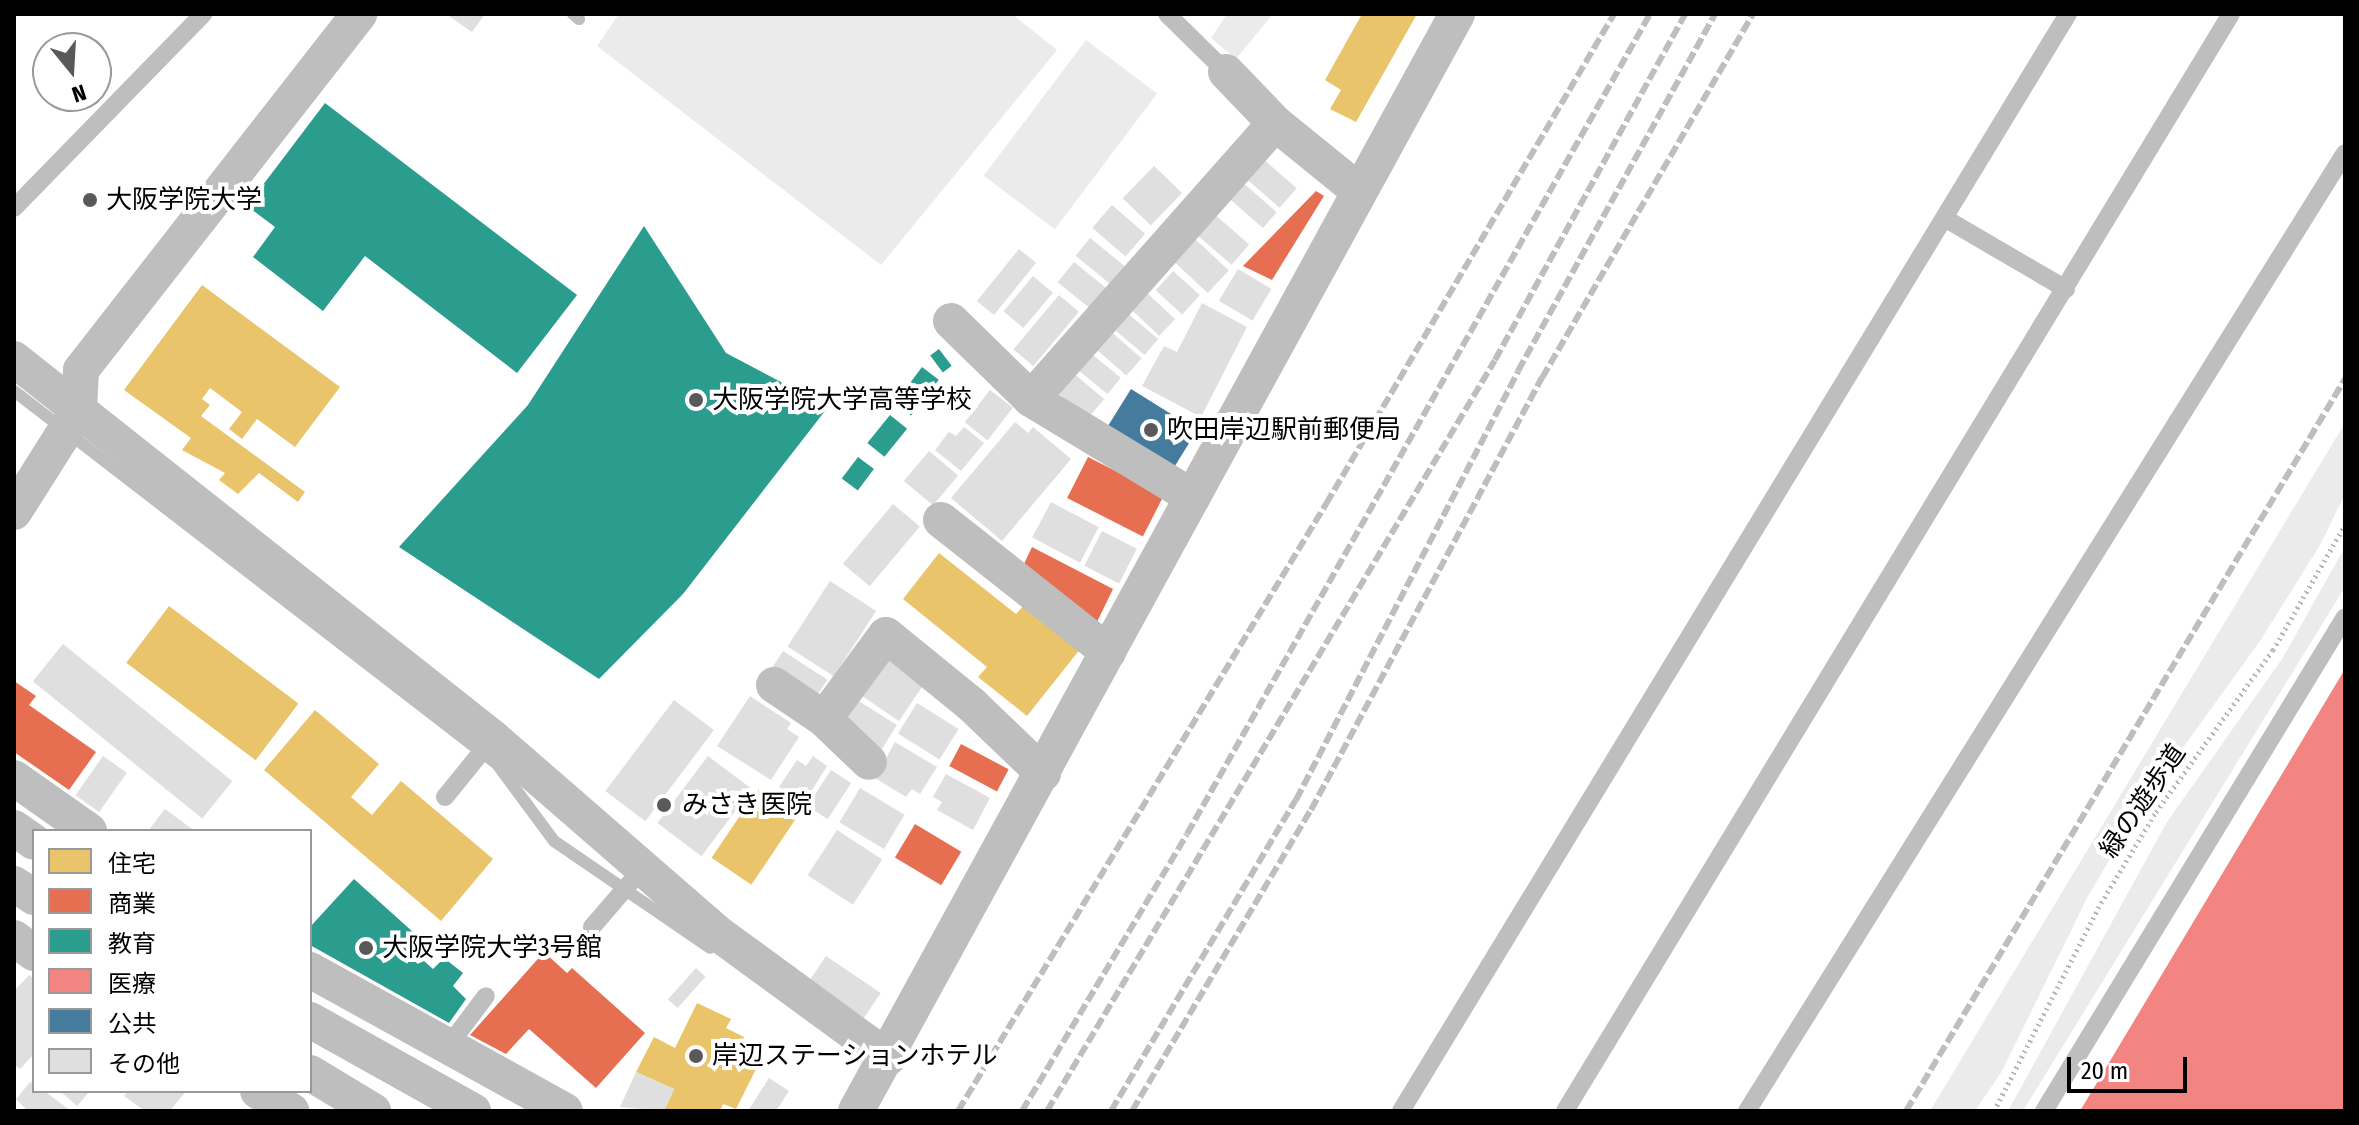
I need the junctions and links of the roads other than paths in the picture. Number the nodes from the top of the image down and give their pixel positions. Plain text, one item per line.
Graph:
1 (203, 14) edge
2 (359, 14) edge
3 (1167, 14) edge
4 (1457, 14) edge
5 (2068, 14) edge
6 (2231, 14) edge
7 (1226, 72) joint
8 (1275, 123) junction
9 (2345, 153) edge
10 (1359, 191) junction
11 (14, 208) edge
12 (1946, 219) junction
13 (2066, 289) junction
14 (951, 321) dead end
15 (14, 359) edge
16 (1031, 399) junction
17 (79, 409) junction
18 (1193, 497) junction
19 (14, 512) edge
20 (941, 520) dead end
21 (2345, 617) edge
22 (1108, 652) junction
23 (774, 685) dead end
24 (824, 719) junction
25 (485, 748) junction
26 (869, 762) dead end
27 (1043, 773) junction
28 (14, 778) edge
29 (445, 797) dead end
30 (14, 828) edge
31 (86, 829) edge
32 (32, 841) edge
33 (638, 874) junction
34 (14, 884) edge
35 (32, 896) edge
36 (592, 927) dead end
37 (14, 938) edge
38 (32, 952) edge
39 (312, 971) edge
40 (486, 996) dead end
41 (312, 1021) edge
42 (446, 1049) junction
43 (888, 1058) junction
44 (312, 1074) edge
45 (261, 1093) edge
46 (291, 1111) edge
47 (373, 1111) edge
48 (473, 1111) edge
49 (565, 1111) edge
50 (856, 1111) edge
51 (1401, 1111) edge
52 (1565, 1111) edge
53 (1747, 1111) edge
54 (2044, 1111) edge

1 - 11 lane
2 - 17 street
3 - 7 lane
4 - 10 street
5 - 12 lane
6 - 13 lane
7 - 8 street
8 - 10 street
8 - 16 street
9 - 53 lane
10 - 18 street
12 - 13 lane
12 - 51 lane
13 - 52 lane
14 - 16 street
15 - 17 street
16 - 18 street
17 - 19 street
17 - 25 street
18 - 22 street
20 - 22 street
21 - 54 lane
22 - 27 street
23 - 24 street
24 - 26 street
24 - 27 street
25 - 29 lane
25 - 33 street
27 - 43 street
28 - 31 street
30 - 32 street
33 - 36 lane
33 - 43 street
34 - 35 street
37 - 38 street
39 - 42 street
40 - 42 lane
41 - 48 street
42 - 49 street
43 - 50 street
44 - 47 street
45 - 46 street

